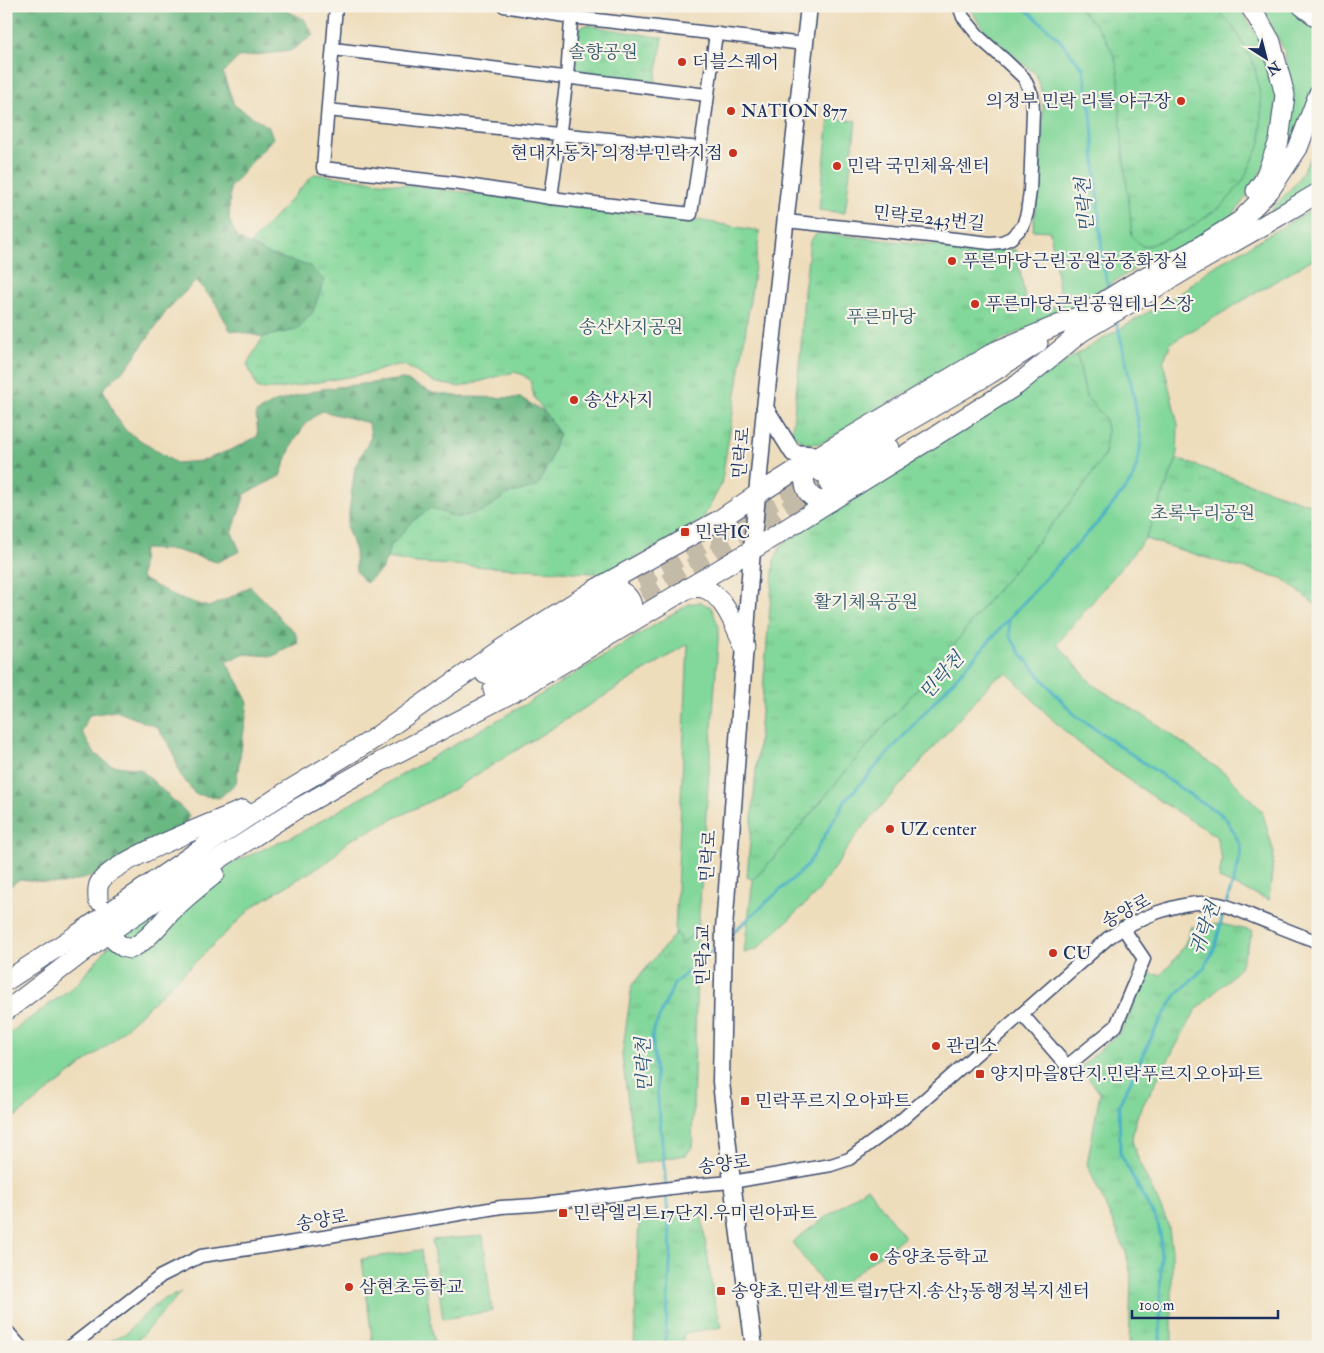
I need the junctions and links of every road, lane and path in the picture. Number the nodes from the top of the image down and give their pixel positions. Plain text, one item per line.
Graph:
1 (336, 6) edge
2 (504, 6) edge
3 (809, 6) edge
4 (959, 6) edge
5 (1250, 6) edge
6 (1302, 6) edge
7 (572, 11) edge
8 (1318, 18) edge
9 (716, 33) junction
10 (804, 44) junction
11 (333, 50) junction
12 (567, 77) junction
13 (707, 95) junction
14 (1318, 96) edge
15 (328, 110) junction
16 (1318, 126) edge
17 (560, 134) junction
18 (702, 148) junction
19 (1318, 193) edge
20 (551, 198) junction
21 (786, 221) junction
22 (1197, 256) junction
23 (1083, 323) junction
24 (765, 408) junction
25 (825, 478) junction
26 (758, 494) junction
27 (752, 550) junction
28 (687, 588) junction
29 (594, 590) junction
30 (620, 611) junction
31 (745, 647) junction
32 (367, 743) junction
33 (286, 792) junction
34 (295, 810) junction
35 (98, 900) dead end
36 (725, 903) joint
37 (1123, 928) junction
38 (115, 941) dead end
39 (1318, 942) edge
40 (6, 981) edge
41 (6, 1011) edge
42 (1022, 1014) junction
43 (732, 1182) junction
44 (6, 1330) edge
45 (21, 1347) edge
46 (70, 1347) edge
47 (754, 1347) edge

1 - 11 street
2 - 7 street
3 - 10 main road, 민락로
4 - 21 street, 민락로243번길
5 - 22 highway
6 - 8 highway
7 - 9 street
7 - 12 street
9 - 10 street
9 - 13 street
10 - 21 main road, 민락로
11 - 12 street
11 - 15 street
12 - 13 street
12 - 17 street
13 - 18 street
14 - 22 highway
15 - 17 street
15 - 20 street
16 - 22 highway
17 - 18 street
17 - 20 street
18 - 20 street
19 - 22 highway
21 - 24 main road, 민락로
22 - 23 highway
23 - 25 highway
23 - 25 highway
24 - 25 main road
24 - 26 main road, 민락로
25 - 26 highway
25 - 27 highway
26 - 27 main road, 민락로
26 - 29 highway
27 - 28 highway
27 - 31 main road, 민락로
28 - 30 highway
28 - 31 highway
29 - 30 highway
29 - 32 highway
30 - 32 highway
30 - 34 highway
31 - 36 main road, 민락로
32 - 33 highway
33 - 35 highway
33 - 40 highway
34 - 38 highway
34 - 41 highway
36 - 43 main road, 민락2교
37 - 39 street, 송양로
37 - 42 street, 송양로
37 - 42 street
42 - 43 street, 송양로
43 - 46 street, 송양로
43 - 47 main road
44 - 45 street

